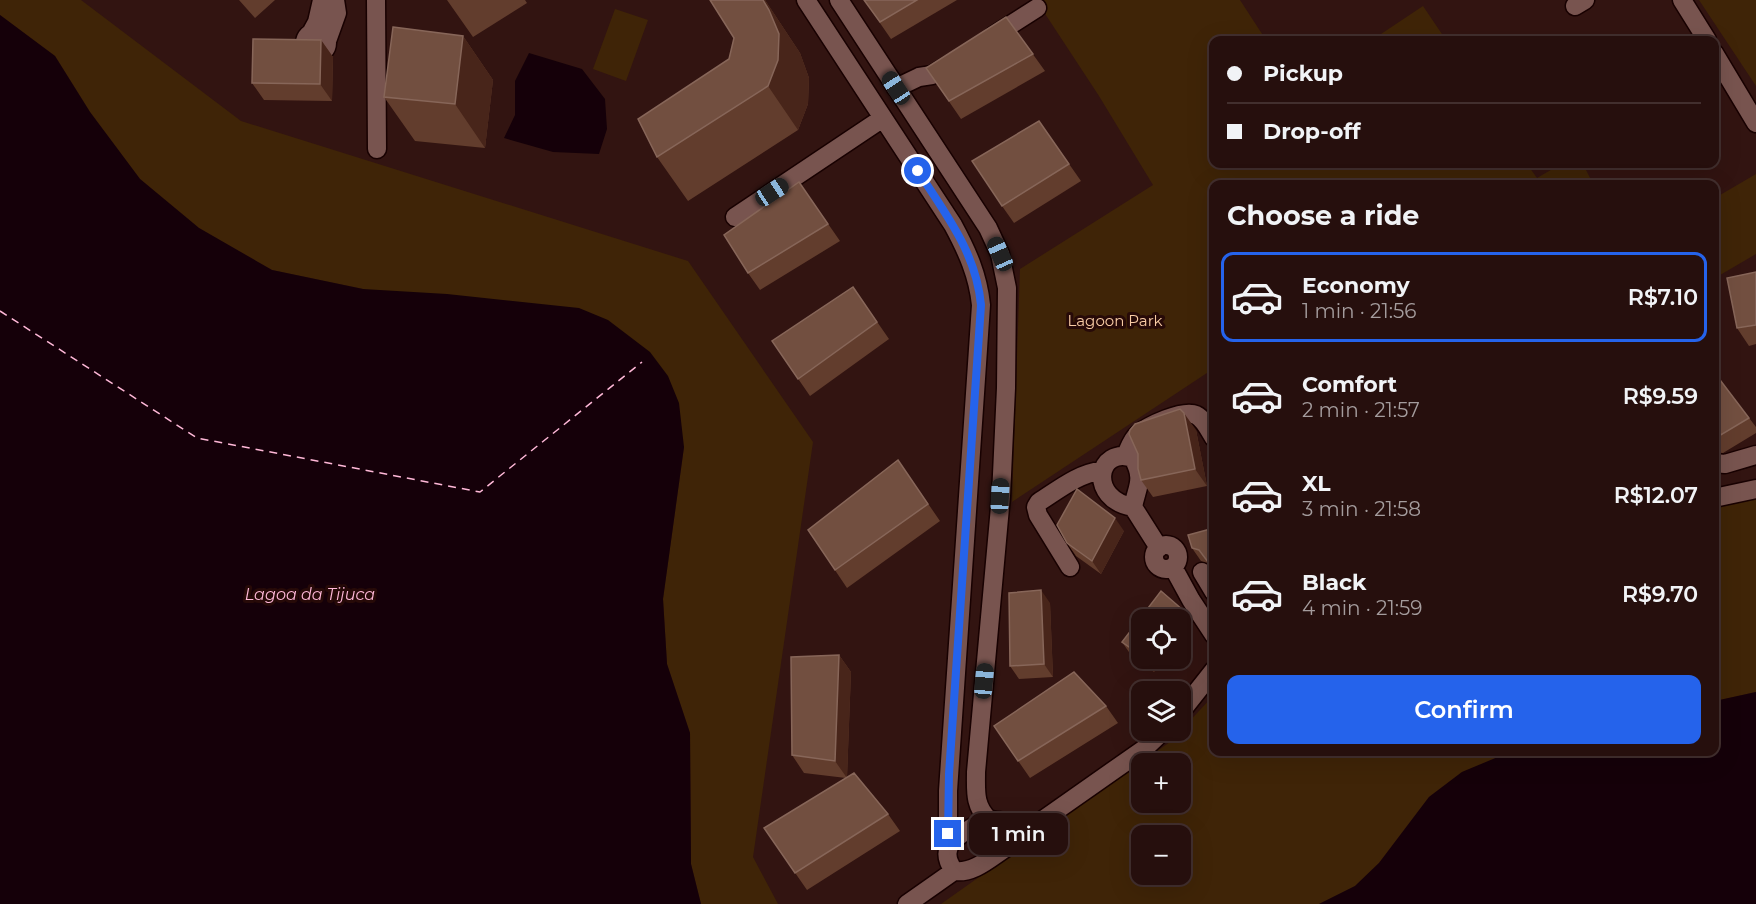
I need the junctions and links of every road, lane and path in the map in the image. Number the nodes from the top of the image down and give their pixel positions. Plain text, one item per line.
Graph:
1 (322, 0) edge
2 (336, 0) edge
3 (376, 0) edge
4 (806, 0) edge
5 (839, 0) edge
6 (1682, 0) edge
7 (1036, 8) dead end
8 (1704, 36) edge
9 (1719, 61) edge
10 (901, 95) junction
11 (883, 118) junction
12 (1756, 123) edge
13 (376, 149) dead end
14 (735, 217) dead end
15 (1007, 347) junction
16 (977, 348) junction
17 (1209, 430) edge
18 (1126, 455) junction
19 (1756, 455) edge
20 (1719, 463) edge
21 (1101, 471) junction
22 (1756, 489) edge
23 (1719, 497) edge
24 (1133, 507) junction
25 (1070, 567) dead end
26 (1202, 572) dead end
27 (1209, 584) edge
28 (1209, 627) edge
29 (1209, 676) edge
30 (1191, 699) edge
31 (1152, 741) edge
32 (994, 820) junction
33 (1040, 822) junction
34 (1007, 847) junction
35 (948, 851) junction
36 (954, 871) junction
37 (907, 904) edge

1 - 2 street
3 - 13 street
4 - 11 street
5 - 10 street
6 - 8 street
7 - 10 street
9 - 12 street
10 - 15 street
11 - 14 street
11 - 16 street
15 - 16 street
15 - 32 street
16 - 35 street
17 - 18 street
18 - 21 street
18 - 24 street
19 - 20 street
21 - 24 street
21 - 25 street
22 - 23 street
24 - 28 street
26 - 27 street
29 - 30 street
31 - 33 street
32 - 33 street
32 - 34 street
32 - 35 street
33 - 34 street
34 - 36 street
35 - 36 street
36 - 37 street

